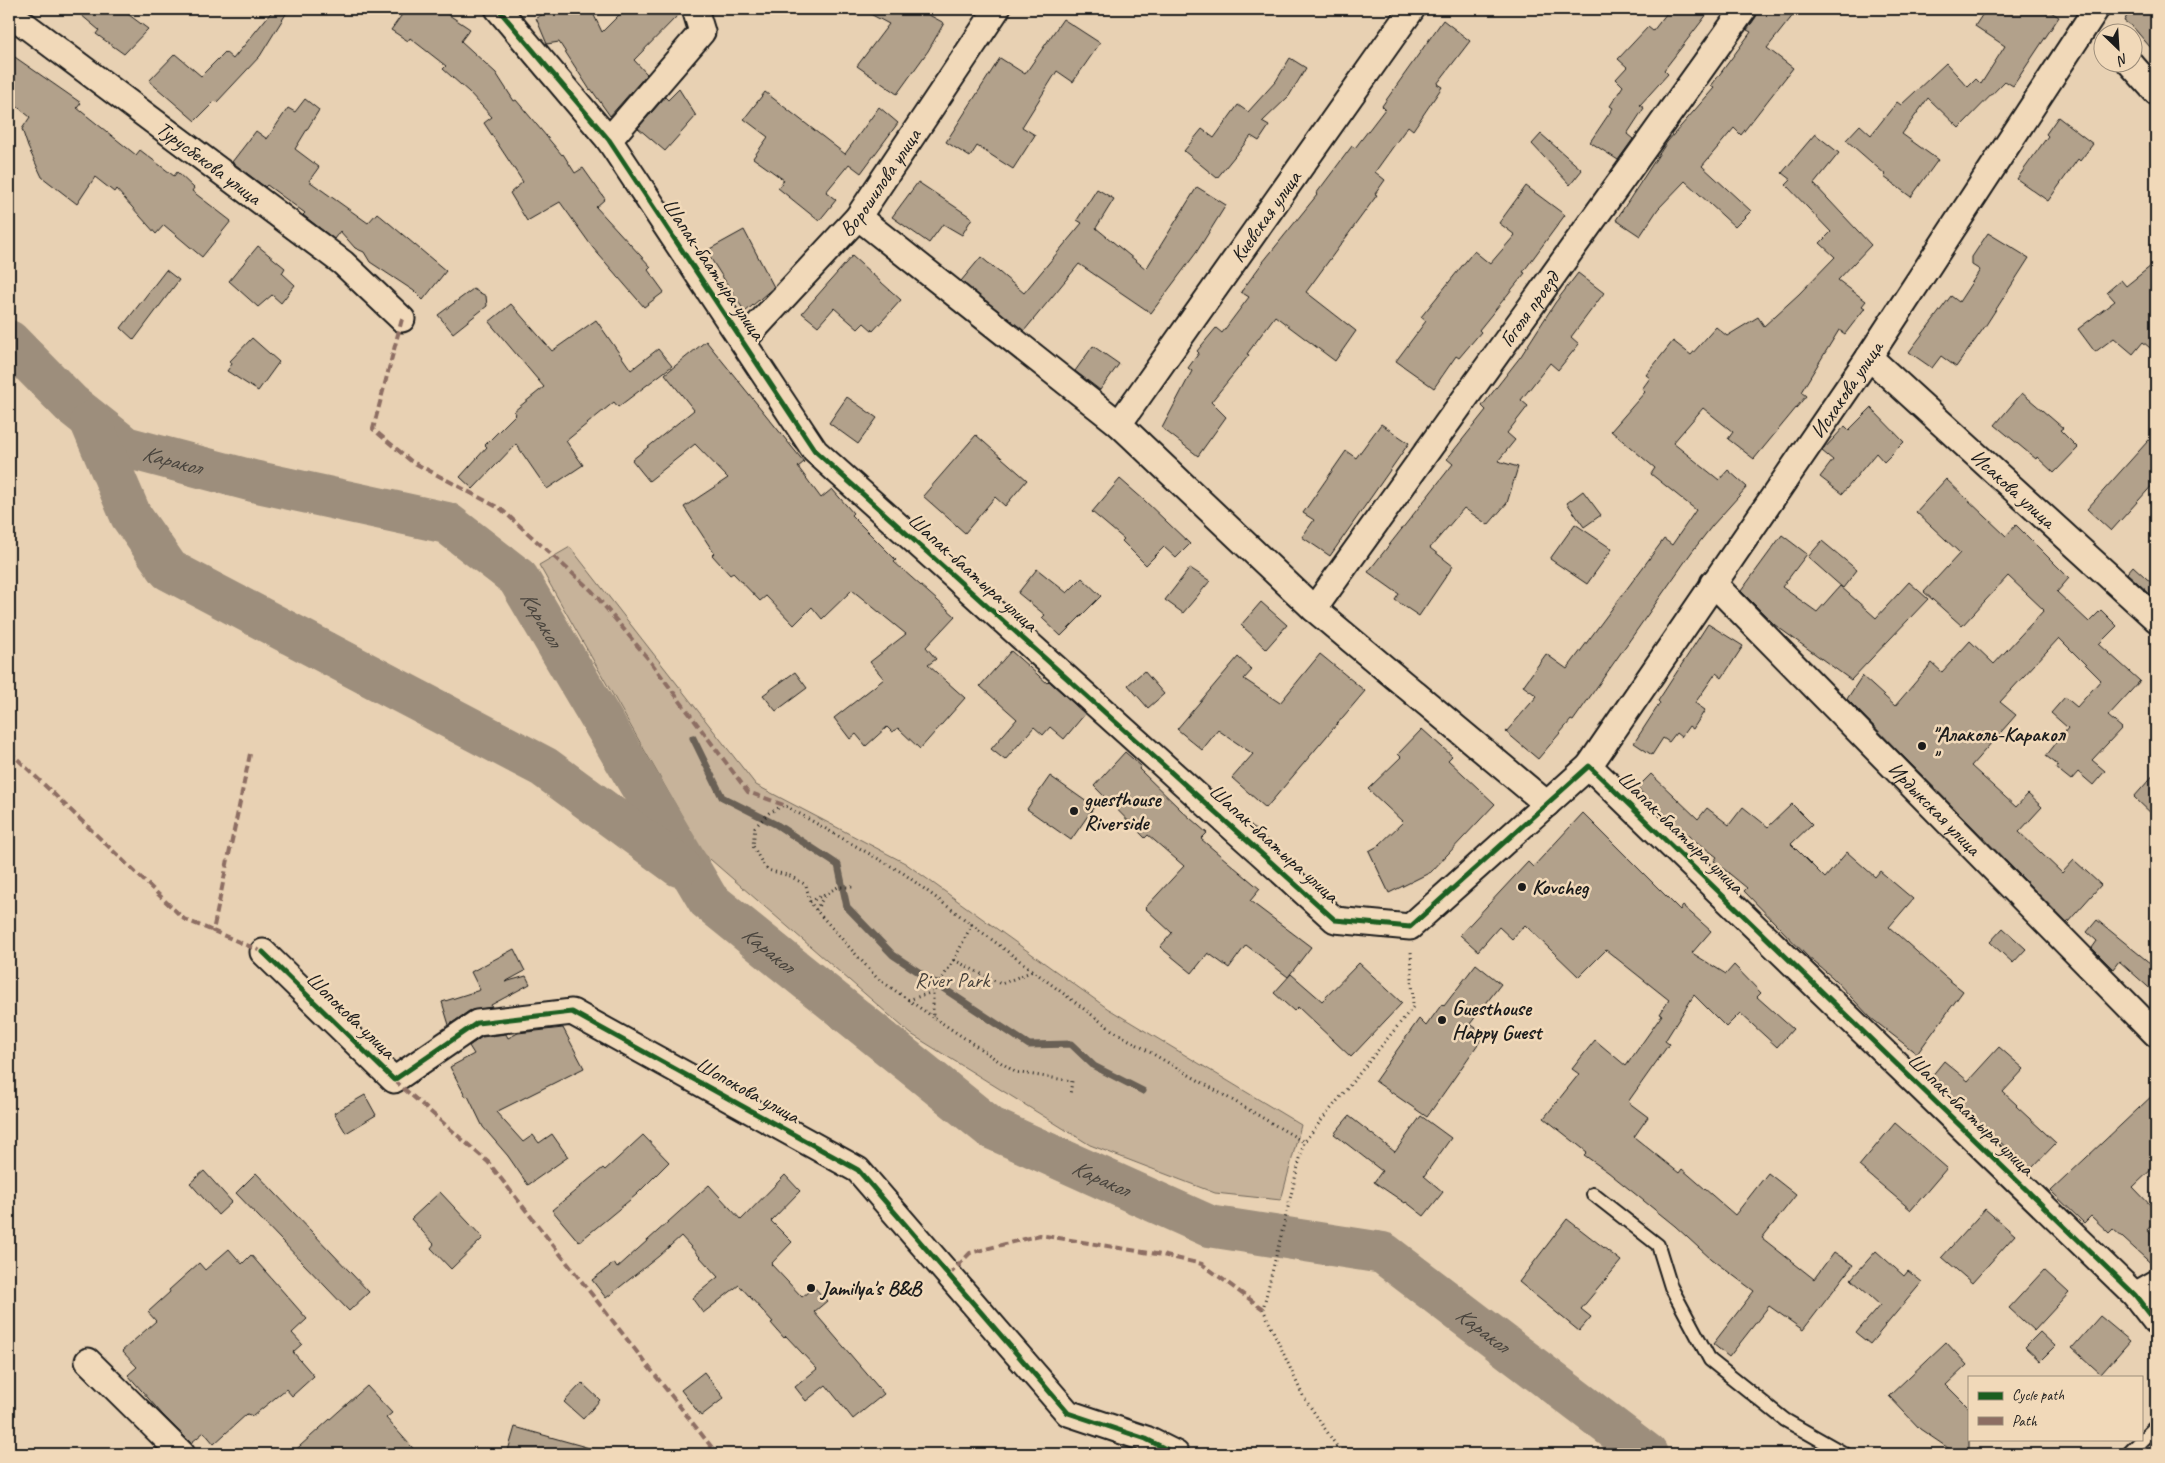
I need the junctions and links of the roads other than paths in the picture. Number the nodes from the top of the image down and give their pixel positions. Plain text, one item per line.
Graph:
1 (498, 9) edge
2 (695, 9) edge
3 (997, 9) edge
4 (1412, 9) edge
5 (1744, 9) edge
6 (9, 13) edge
7 (2092, 18) edge
8 (2138, 72) edge
9 (2156, 92) edge
10 (609, 140) junction
11 (858, 217) junction
12 (402, 319) dead end
13 (742, 341) junction
14 (1869, 357) junction
15 (1119, 424) junction
16 (1713, 583) junction
17 (1314, 609) junction
18 (2156, 619) edge
19 (1589, 766) junction
20 (1547, 804) junction
21 (263, 952) dead end
22 (2156, 1034) edge
23 (1593, 1194) dead end
24 (2156, 1283) edge
25 (2134, 1296) junction
26 (2156, 1322) edge
27 (88, 1361) dead end
28 (2156, 1426) edge
29 (182, 1454) edge
30 (1176, 1454) edge
31 (1845, 1454) edge
32 (2128, 1454) edge

1 - 10 street, Шапак-баатыра улица
2 - 10 street
3 - 11 street, Ворошилова улица
4 - 15 street, Киевская улица
5 - 17 street, Гоголя проезд
6 - 12 street, Турусбекова улица
7 - 14 street, Исхакова улица
8 - 9 street
10 - 13 street, Шапак-баатыра улица
11 - 13 street, Ворошилова улица
11 - 15 street
13 - 20 street, Шапак-баатыра улица
14 - 16 street, Исхакова улица
14 - 18 street, Исакова улица
15 - 17 street
16 - 19 street, Исхакова улица
16 - 22 street, Ирдыкская улица
17 - 20 street
19 - 20 street, Шапак-баатыра улица
19 - 25 street, Шапак-баатыра улица
21 - 30 street, Шопокова улица
23 - 31 lane
24 - 25 street
25 - 26 street, Шапак-баатыра улица
27 - 29 street
28 - 32 lane

